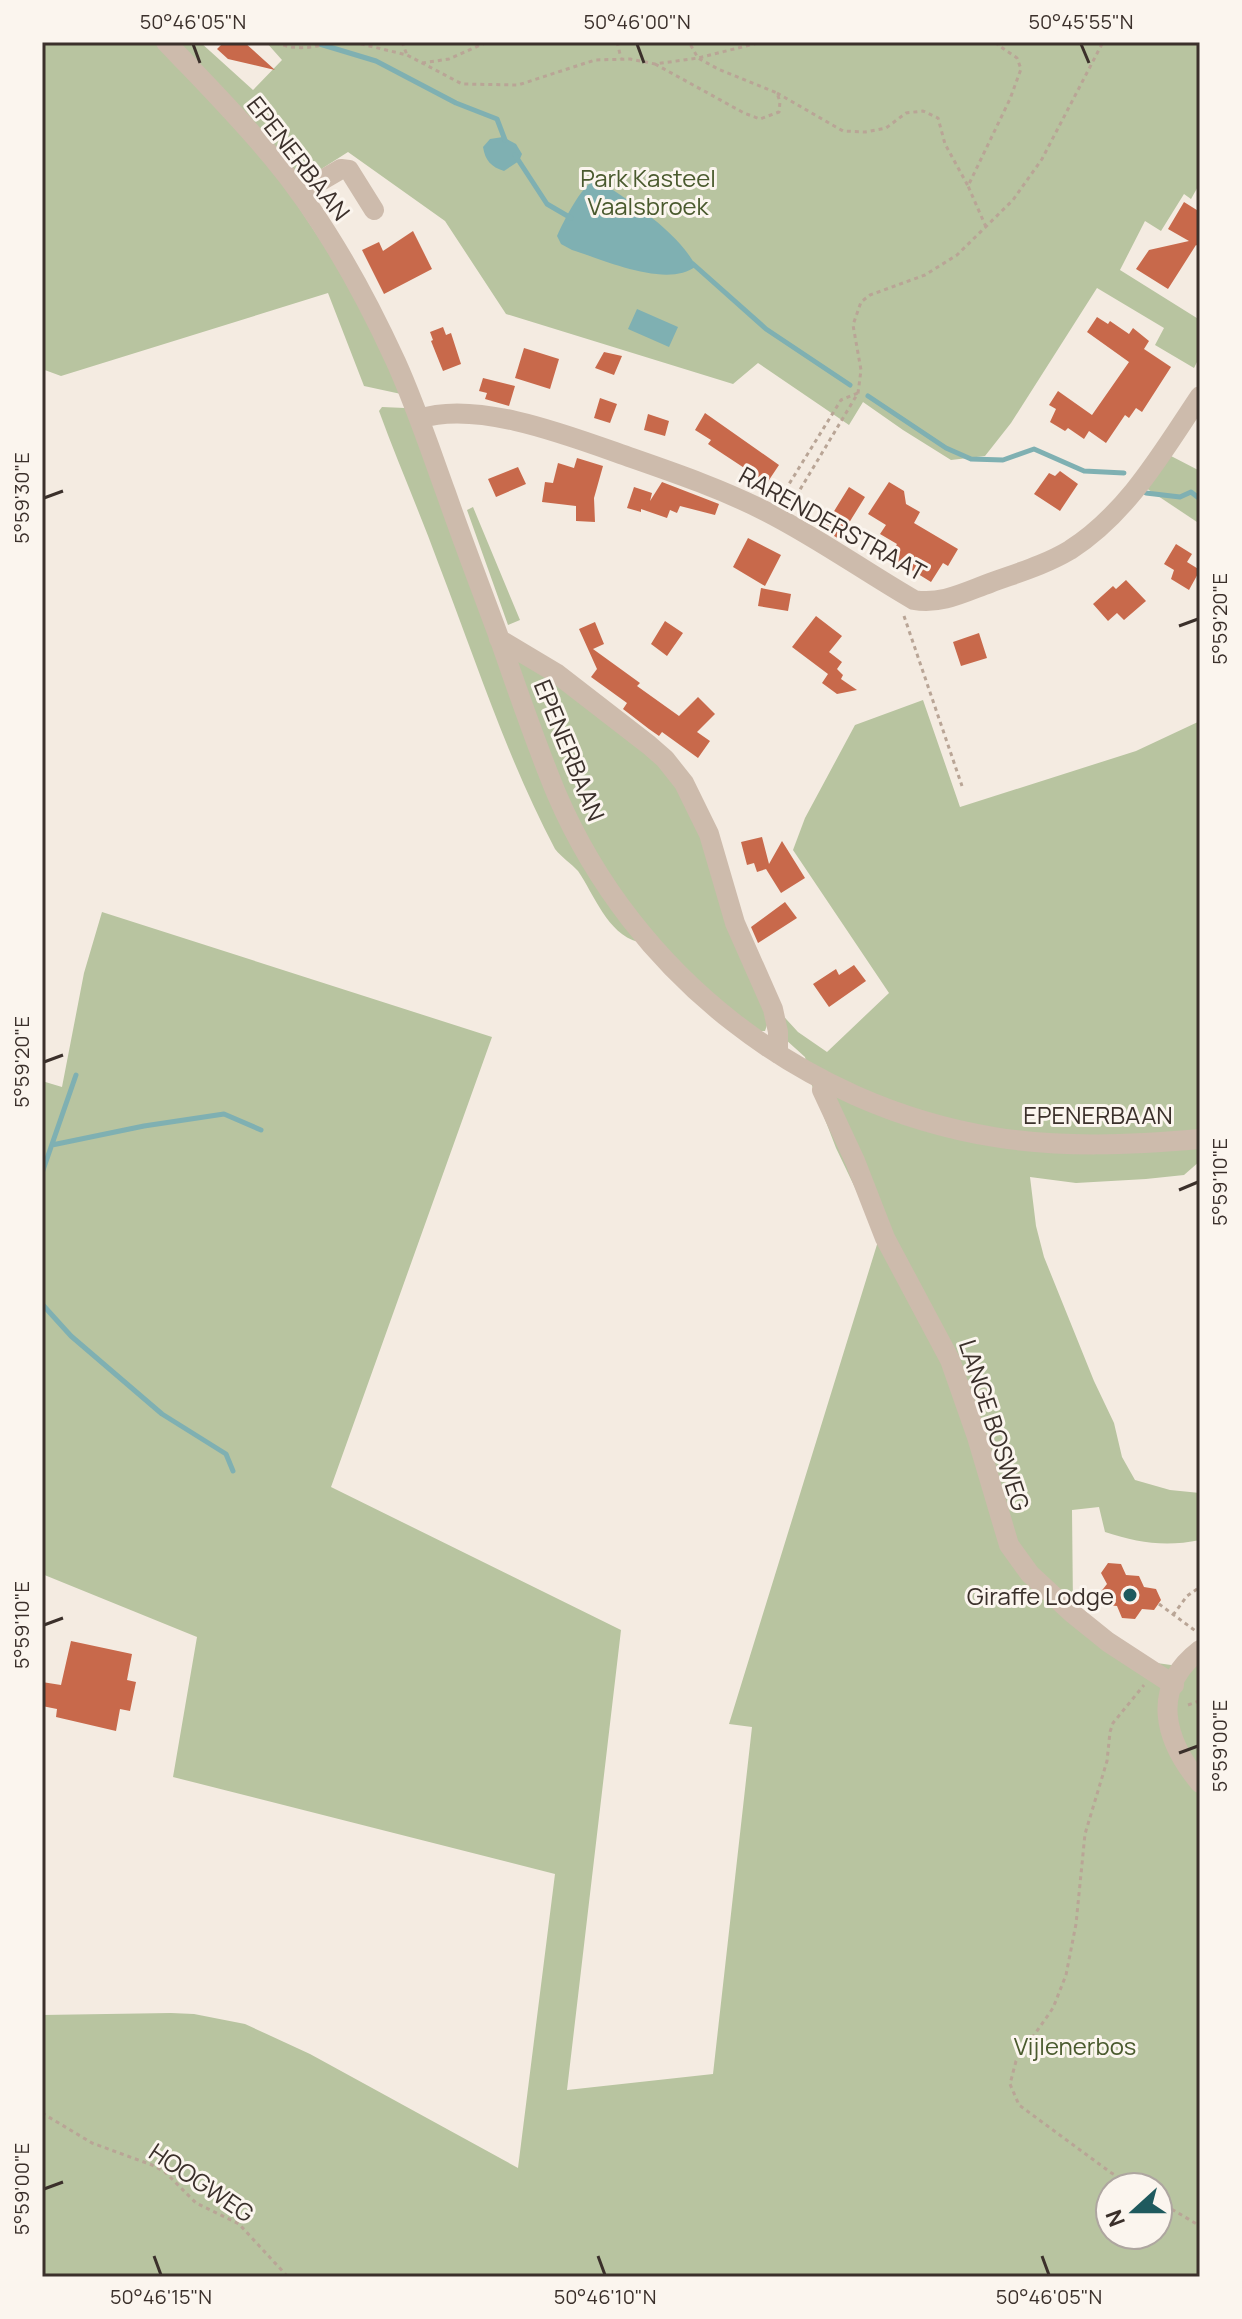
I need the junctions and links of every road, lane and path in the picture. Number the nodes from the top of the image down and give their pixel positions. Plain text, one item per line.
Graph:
1 (166, 42) edge
2 (276, 42) edge
3 (329, 42) edge
4 (353, 42) edge
5 (402, 42) edge
6 (487, 42) edge
7 (617, 42) edge
8 (689, 42) edge
9 (762, 42) edge
10 (1103, 42) edge
11 (997, 43) edge
12 (407, 55) junction
13 (698, 58) junction
14 (621, 59) junction
15 (422, 63) junction
16 (655, 64) junction
17 (777, 93) junction
18 (968, 186) junction
19 (300, 193) junction
20 (374, 210) dead end
21 (986, 228) junction
22 (858, 393) junction
23 (1200, 396) edge
24 (419, 419) junction
25 (776, 517) junction
26 (896, 590) junction
27 (499, 639) junction
28 (962, 786) dead end
29 (778, 1054) junction
30 (826, 1082) junction
31 (1200, 1139) edge
32 (1200, 1587) edge
33 (1159, 1604) dead end
34 (1173, 1615) junction
35 (1200, 1635) edge
36 (1200, 1650) edge
37 (1155, 1674) junction
38 (1174, 1685) junction
39 (1200, 1783) edge
40 (42, 2113) edge
41 (1109, 2171) edge
42 (1174, 2211) edge
43 (1200, 2226) edge
44 (288, 2277) edge

1 - 19 street, EPENERBAAN
2 - 3 path
4 - 12 path
5 - 12 path
6 - 15 path
7 - 14 path
8 - 13 path
9 - 13 path
10 - 21 path
11 - 18 path
12 - 15 path
13 - 16 path
13 - 17 path
14 - 15 path
14 - 16 path
16 - 17 path
17 - 18 path
18 - 21 path
19 - 20 street
19 - 24 street, EPENERBAAN
21 - 22 path
22 - 25 path
22 - 25 path
23 - 26 street, RARENDERSTRAAT
24 - 25 street, RARENDERSTRAAT
24 - 27 street, EPENERBAAN
25 - 26 street, RARENDERSTRAAT
26 - 28 path
27 - 29 street, EPENERBAAN
27 - 29 street
29 - 30 street, EPENERBAAN
30 - 31 street, EPENERBAAN
30 - 37 street, LANGE BOSWEG
32 - 34 path
33 - 34 path
34 - 35 path
36 - 38 street
37 - 38 street, LANGE BOSWEG
37 - 41 path
38 - 39 street
40 - 44 path, HOOGWEG
42 - 43 path

